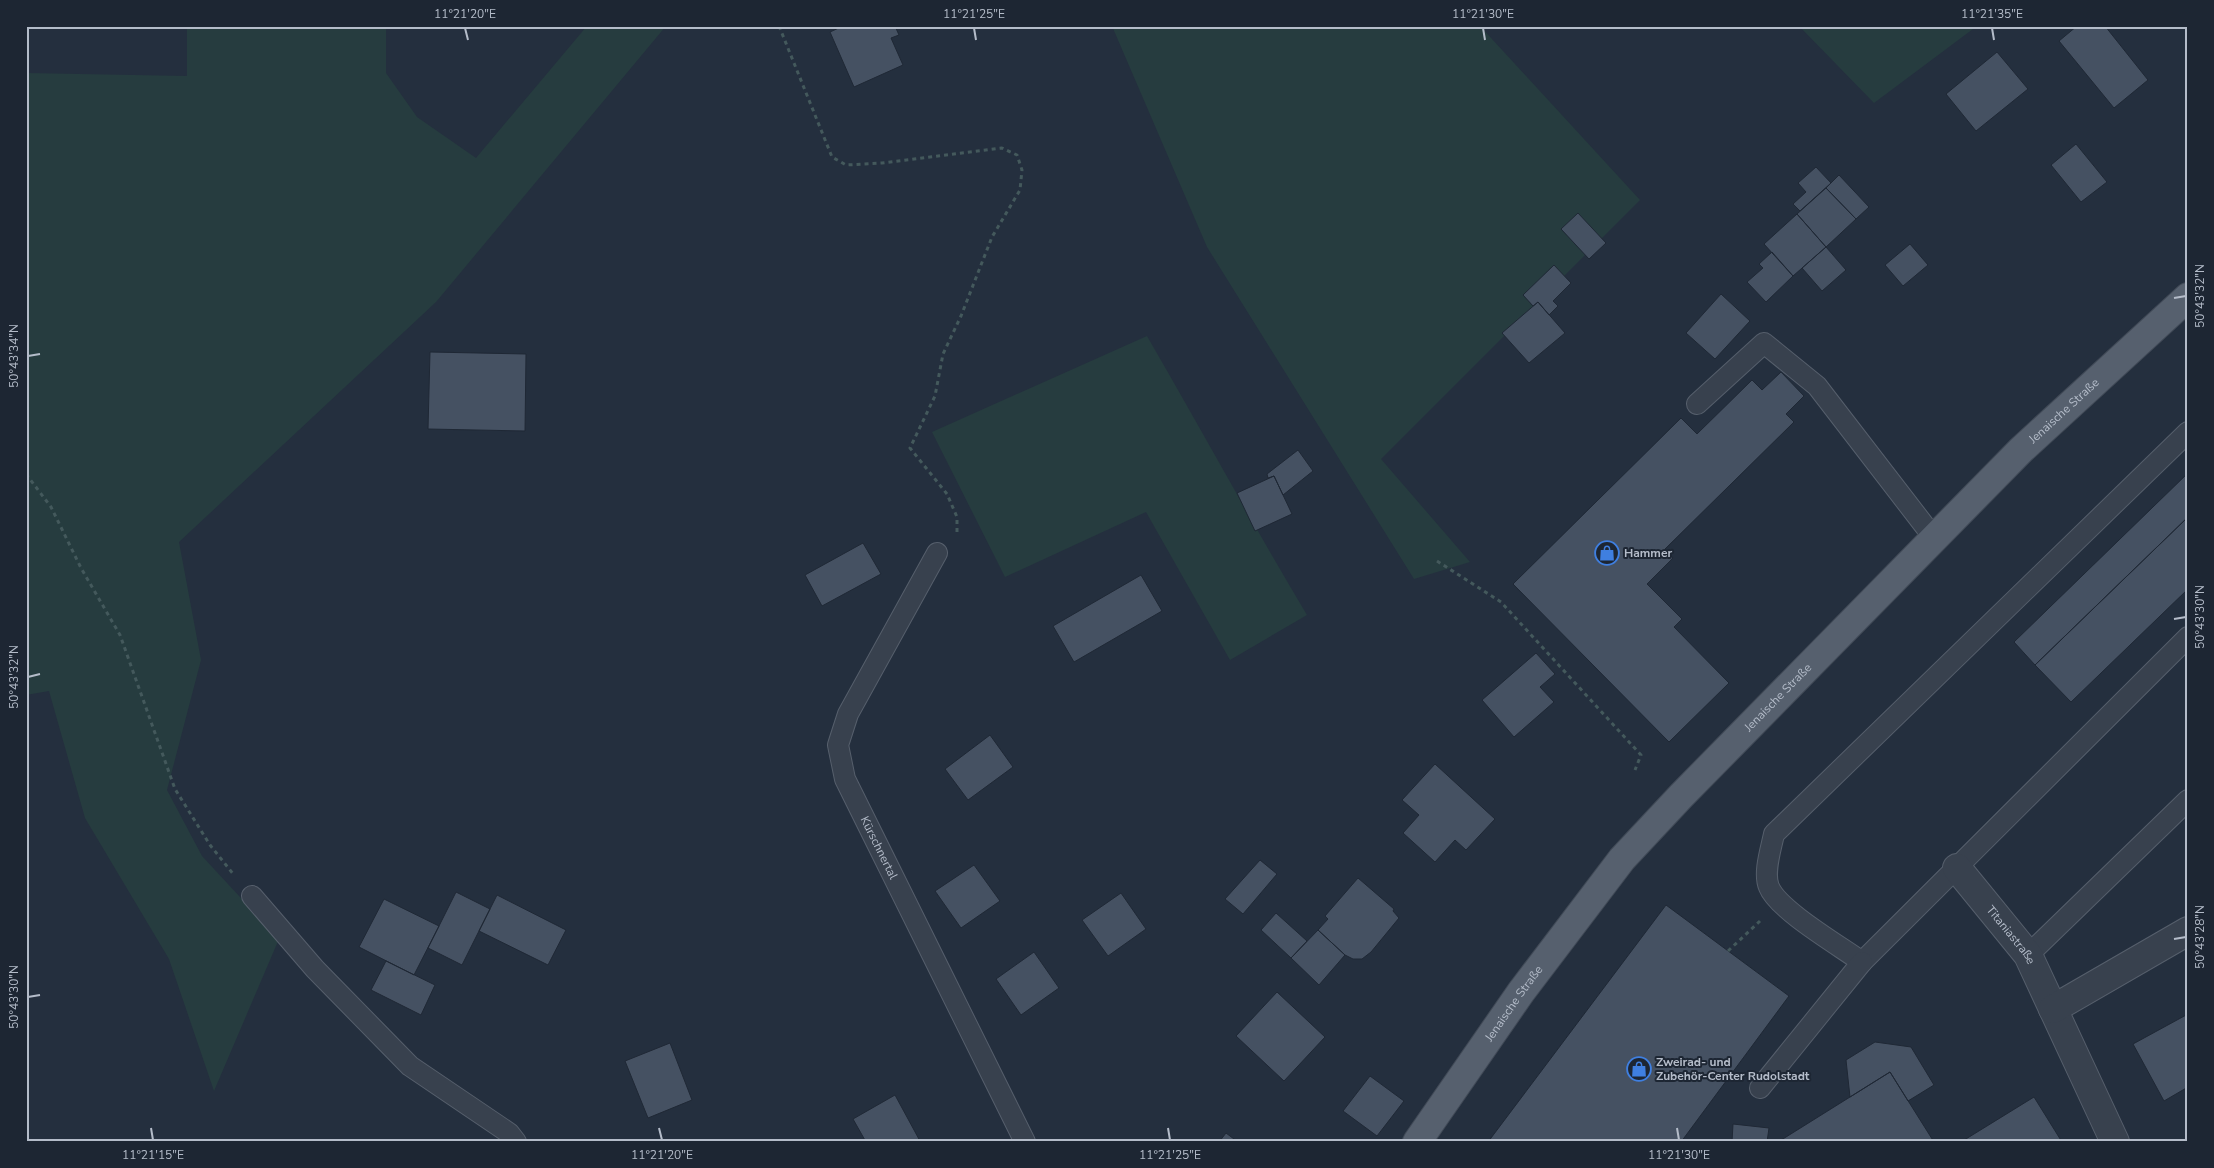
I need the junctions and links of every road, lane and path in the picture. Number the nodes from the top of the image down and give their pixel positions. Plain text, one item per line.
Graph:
1 (778, 26) edge
2 (2188, 297) edge
3 (1698, 404) dead end
4 (2188, 432) edge
5 (26, 474) edge
6 (1934, 538) junction
7 (937, 553) joint
8 (1437, 561) dead end
9 (2188, 636) edge
10 (1635, 770) dead end
11 (2188, 800) edge
12 (1957, 868) junction
13 (252, 896) joint
14 (1779, 903) junction
15 (2188, 931) edge
16 (1728, 951) dead end
17 (2028, 955) junction
18 (1862, 962) junction
19 (2053, 1009) junction
20 (1760, 1088) dead end
21 (516, 1142) edge
22 (1025, 1142) edge
23 (1417, 1142) edge
24 (2114, 1142) edge

1 - 7 path
2 - 6 main road, Jenaische Straße
3 - 6 lane
4 - 14 lane
5 - 13 path
6 - 23 main road, Jenaische Straße
7 - 22 lane, Kürschnertal
8 - 10 path
9 - 12 lane
11 - 17 lane
12 - 17 street, Titaniastraße
12 - 18 lane
13 - 21 lane
14 - 16 path
14 - 18 lane
15 - 19 street
17 - 19 street, Titaniastraße
18 - 20 lane
19 - 24 street, Titaniastraße

